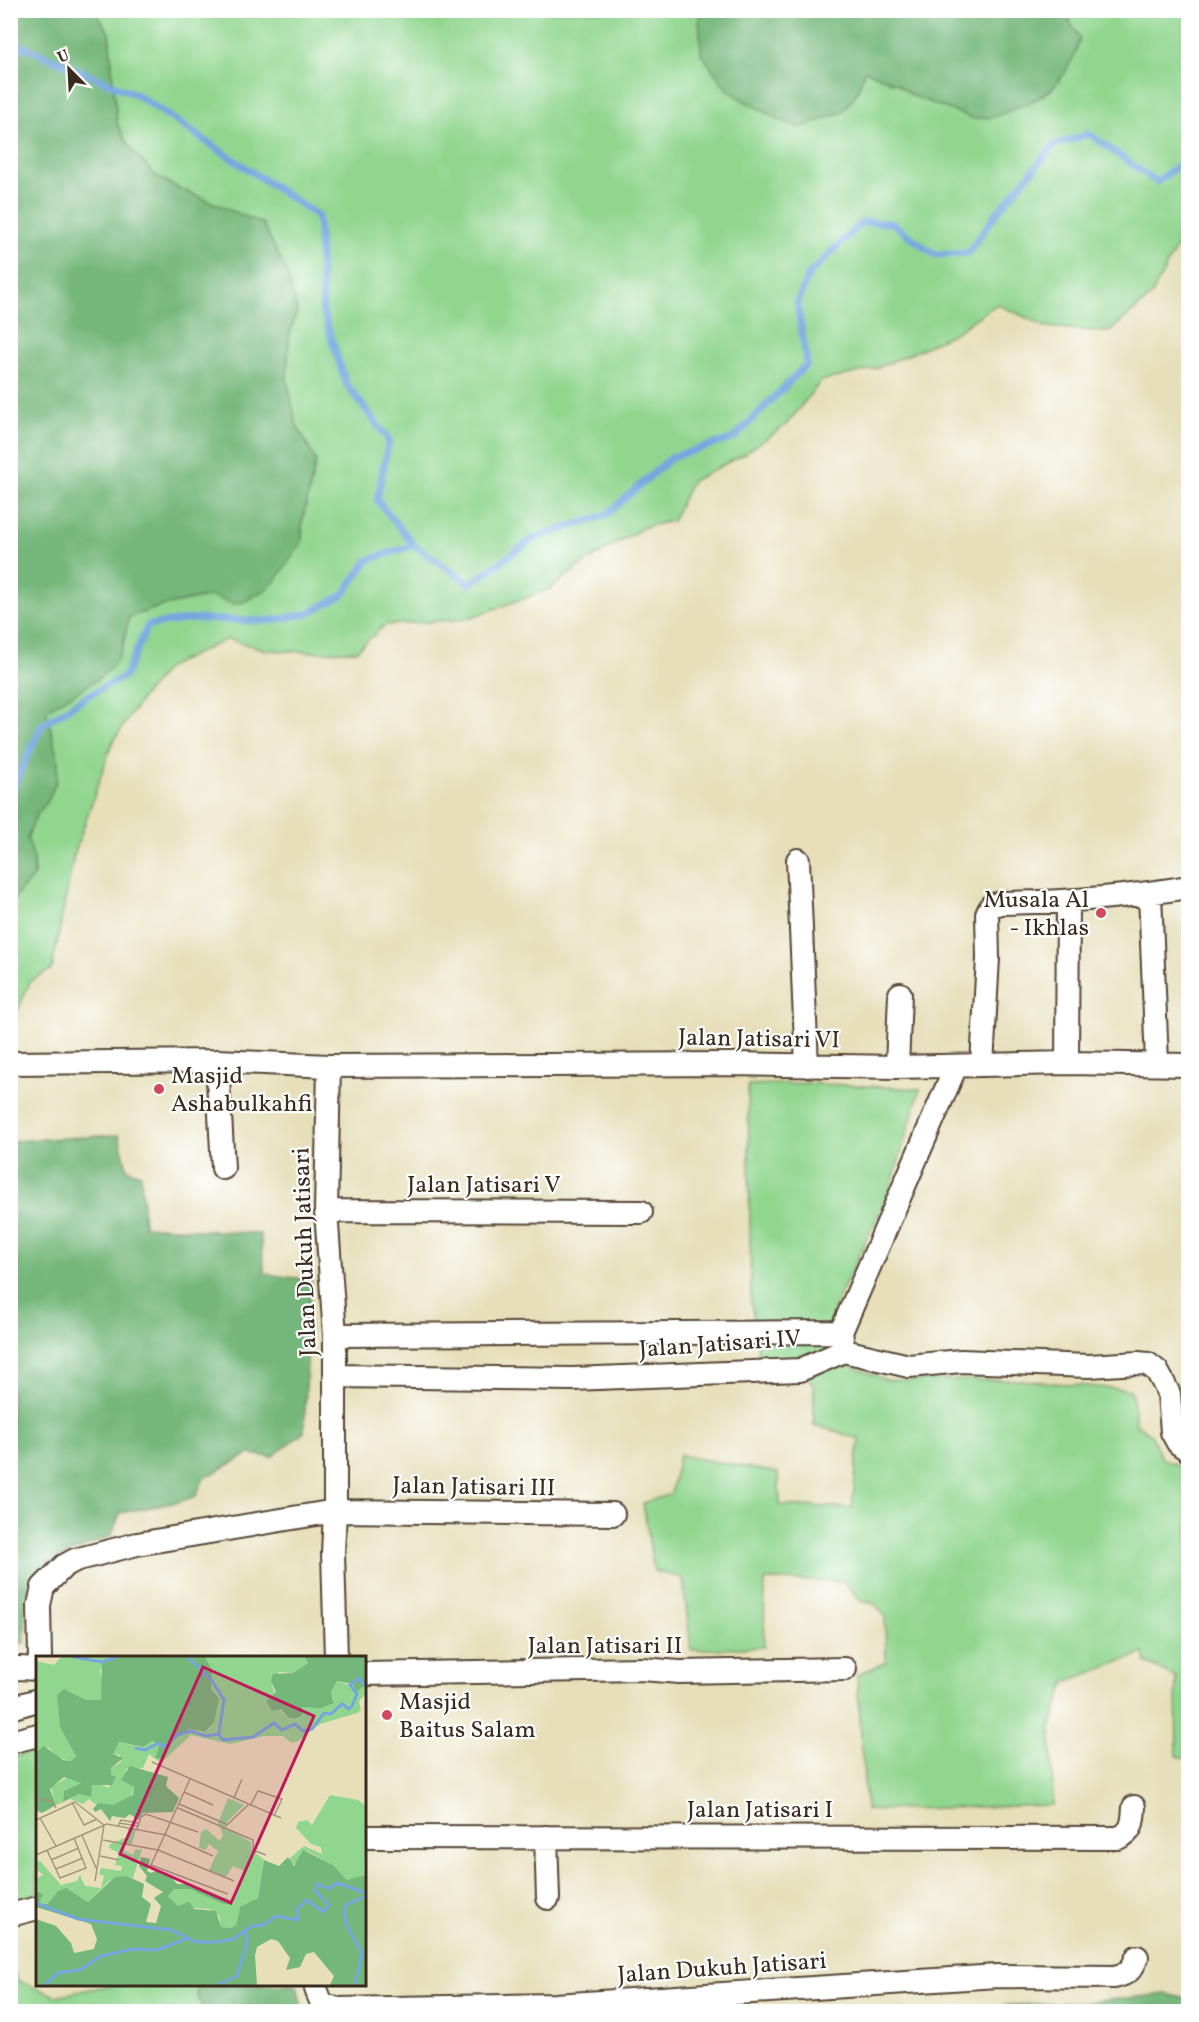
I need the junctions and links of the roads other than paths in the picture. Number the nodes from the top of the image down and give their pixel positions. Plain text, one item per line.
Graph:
1 (798, 860) dead end
2 (1188, 886) edge
3 (1149, 894) junction
4 (1068, 902) junction
5 (900, 994) dead end
6 (217, 1061) junction
7 (10, 1063) edge
8 (1068, 1063) junction
9 (1157, 1063) junction
10 (982, 1065) junction
11 (1188, 1065) edge
12 (328, 1066) junction
13 (807, 1066) junction
14 (956, 1066) junction
15 (897, 1067) junction
16 (223, 1168) dead end
17 (326, 1211) junction
18 (641, 1212) dead end
19 (335, 1335) junction
20 (842, 1342) junction
21 (334, 1376) junction
22 (1188, 1450) edge
23 (335, 1511) junction
24 (613, 1514) dead end
25 (40, 1656) edge
26 (336, 1656) edge
27 (10, 1669) edge
28 (36, 1669) edge
29 (845, 1670) dead end
30 (366, 1674) edge
31 (36, 1700) edge
32 (10, 1707) edge
33 (36, 1736) edge
34 (10, 1742) edge
35 (1134, 1807) dead end
36 (366, 1837) edge
37 (546, 1837) junction
38 (548, 1898) dead end
39 (36, 1908) edge
40 (10, 1915) edge
41 (1137, 1957) dead end
42 (316, 1986) edge
43 (556, 2008) edge

1 - 13 street
2 - 3 street
3 - 4 street
3 - 9 street
4 - 8 street
4 - 10 street
5 - 15 street
6 - 7 street
6 - 12 street
6 - 16 street
8 - 9 street, Jalan Jatisari VI
8 - 10 street, Jalan Jatisari VI
9 - 11 street, Jalan Jatisari VI
10 - 14 street, Jalan Jatisari VI
12 - 13 street, Jalan Jatisari VI
12 - 17 street, Jalan Dukuh Jatisari
13 - 15 street, Jalan Jatisari VI
14 - 15 street, Jalan Jatisari VI
14 - 20 street
17 - 18 street, Jalan Jatisari V
17 - 19 street, Jalan Dukuh Jatisari
19 - 20 street
19 - 21 street, Jalan Dukuh Jatisari
20 - 21 street, Jalan Jatisari IV
20 - 22 street
21 - 23 street, Jalan Dukuh Jatisari
23 - 24 street, Jalan Jatisari III
23 - 25 street
23 - 26 street, Jalan Dukuh Jatisari
27 - 28 street
29 - 30 street, Jalan Jatisari II
31 - 32 street
33 - 34 street
35 - 37 street, Jalan Jatisari I
36 - 37 street, Jalan Jatisari I
37 - 38 street
39 - 40 street
41 - 43 street, Jalan Dukuh Jatisari
42 - 43 street, Jalan Dukuh Jatisari

